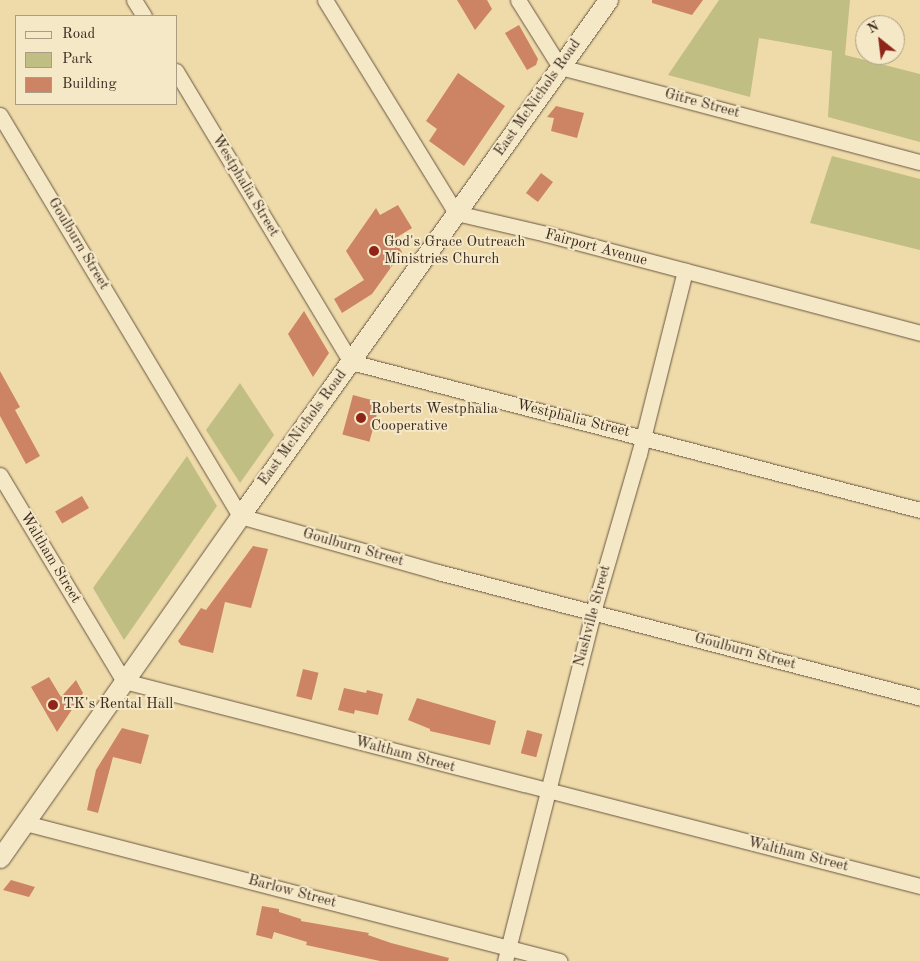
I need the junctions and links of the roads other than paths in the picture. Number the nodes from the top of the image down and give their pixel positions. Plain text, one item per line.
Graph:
1 (134, 0) edge
2 (325, 0) edge
3 (518, 0) edge
4 (608, 0) edge
5 (143, 15) edge
6 (560, 67) junction
7 (178, 74) edge
8 (0, 115) edge
9 (920, 162) edge
10 (456, 214) junction
11 (685, 271) junction
12 (920, 333) edge
13 (351, 362) junction
14 (642, 437) junction
15 (0, 475) edge
16 (920, 510) edge
17 (240, 516) junction
18 (592, 612) junction
19 (124, 681) junction
20 (920, 698) edge
21 (549, 792) junction
22 (25, 823) junction
23 (2, 850) edge
24 (920, 886) edge
25 (507, 955) edge
26 (559, 961) edge

1 - 5 street
2 - 10 street
3 - 6 street
4 - 6 street, East McNichols Road
6 - 9 street, Gitre Street
6 - 10 street, East McNichols Road
7 - 13 street, Westphalia Street
8 - 17 street, Goulburn Street
10 - 11 street, Fairport Avenue
10 - 13 street, East McNichols Road
11 - 12 street, Fairport Avenue
11 - 14 street, Nashville Street
13 - 14 street, Westphalia Street
13 - 17 street, East McNichols Road
14 - 16 street, Westphalia Street
14 - 18 street, Nashville Street
15 - 19 street, Waltham Street
17 - 18 street, Goulburn Street
17 - 19 street, East McNichols Road
18 - 20 street, Goulburn Street
18 - 21 street, Nashville Street
19 - 21 street, Waltham Street
19 - 22 street, East McNichols Road
21 - 24 street, Waltham Street
21 - 25 street, Nashville Street
22 - 23 street, East McNichols Road
22 - 25 street, Barlow Street
25 - 26 street, Barlow Street

